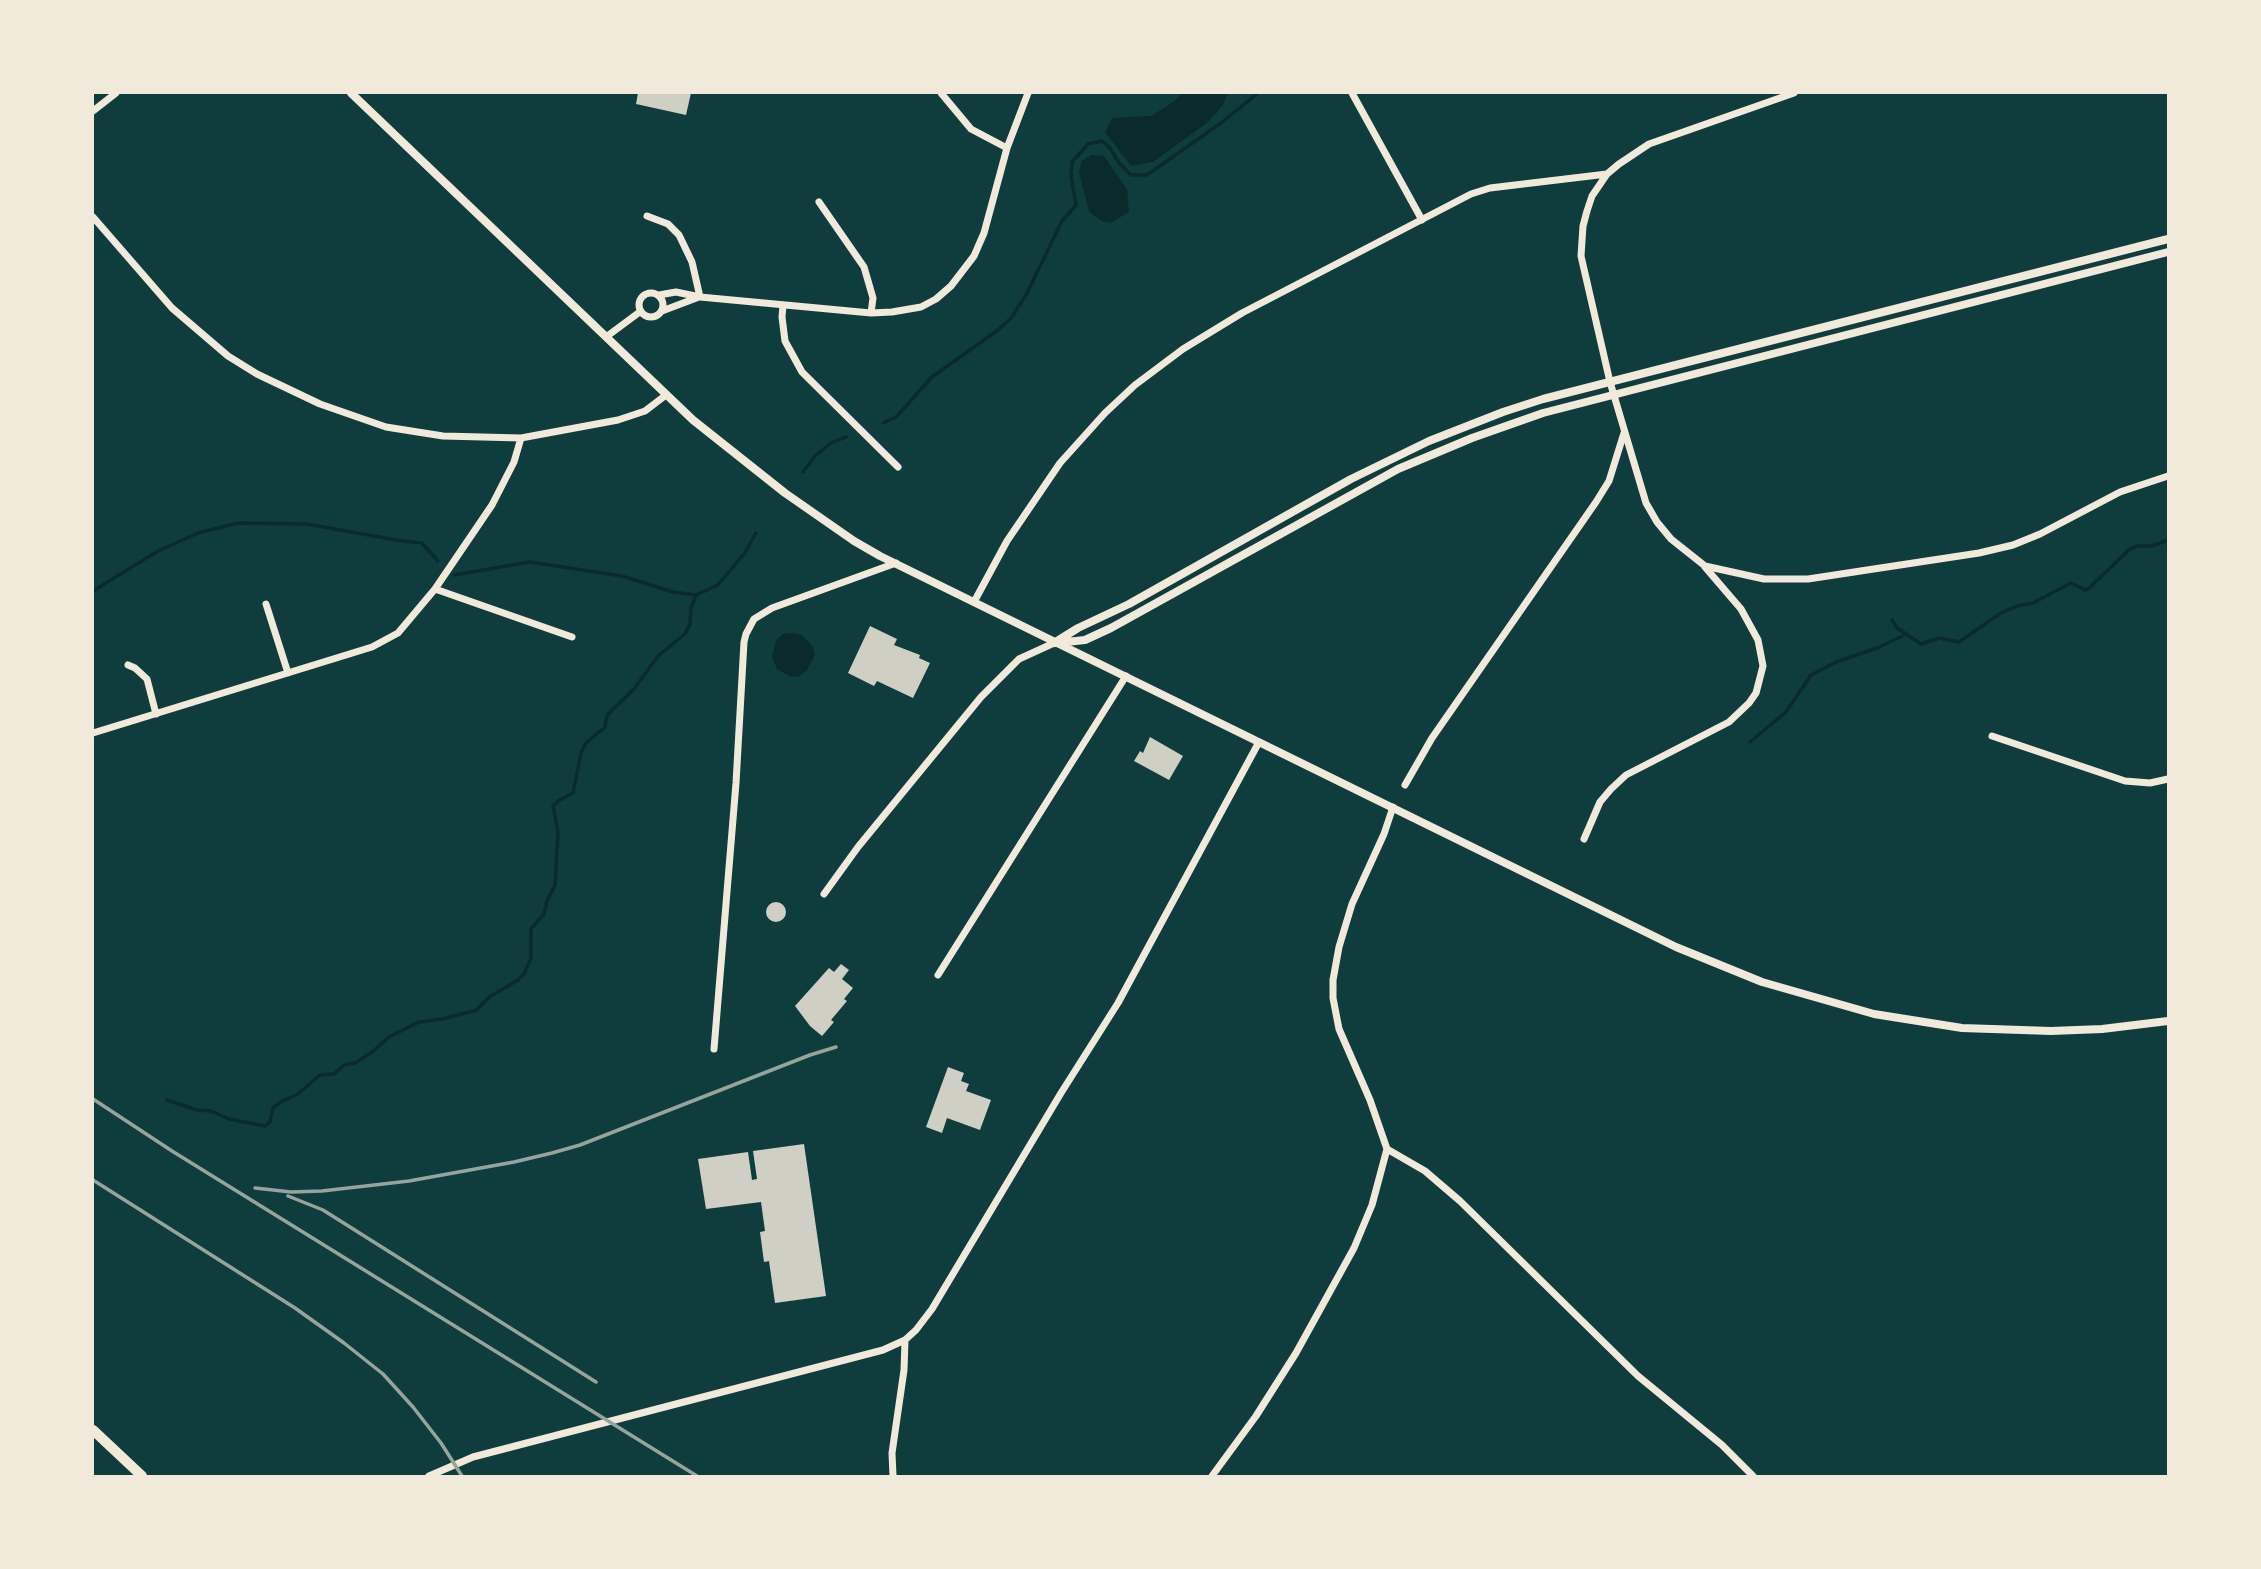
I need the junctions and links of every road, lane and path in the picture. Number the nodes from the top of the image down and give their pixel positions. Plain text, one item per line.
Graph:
1 (116, 93) edge
2 (351, 93) edge
3 (941, 93) edge
4 (1028, 93) edge
5 (1352, 93) edge
6 (1794, 93) edge
7 (93, 111) edge
8 (1007, 148) junction
9 (1607, 174) junction
10 (818, 202) dead end
11 (647, 216) dead end
12 (93, 218) edge
13 (1422, 220) junction
14 (2168, 239) edge
15 (2168, 252) edge
16 (1962, 292) junction
17 (659, 295) junction
18 (700, 297) junction
19 (1965, 304) junction
20 (783, 305) junction
21 (641, 311) junction
22 (662, 311) junction
23 (871, 313) junction
24 (606, 337) junction
25 (1610, 382) junction
26 (1614, 394) junction
27 (666, 395) junction
28 (1625, 432) junction
29 (521, 438) junction
30 (898, 467) dead end
31 (2168, 475) edge
32 (1350, 479) junction
33 (1358, 492) junction
34 (896, 563) junction
35 (1705, 566) junction
36 (435, 589) junction
37 (974, 602) junction
38 (266, 604) dead end
39 (572, 637) dead end
40 (1054, 643) junction
41 (128, 665) dead end
42 (288, 673) junction
43 (1126, 676) junction
44 (156, 714) junction
45 (93, 733) edge
46 (1992, 736) dead end
47 (1259, 742) junction
48 (2168, 779) edge
49 (1405, 785) dead end
50 (1393, 807) junction
51 (1584, 839) dead end
52 (824, 894) dead end
53 (938, 975) dead end
54 (2168, 1021) edge
55 (715, 1049) dead end
56 (1387, 1149) junction
57 (905, 1339) junction
58 (93, 1430) edge
59 (142, 1476) edge
60 (429, 1476) edge
61 (892, 1476) edge
62 (1212, 1476) edge
63 (1753, 1476) edge

1 - 7 street
2 - 24 street
3 - 8 street
4 - 8 street
5 - 13 street
6 - 9 street
8 - 23 street
9 - 13 street
9 - 25 street
10 - 23 street
11 - 18 street
12 - 29 street
13 - 37 street
14 - 16 street
15 - 19 street
16 - 19 street
16 - 25 street
17 - 18 street
17 - 21 street
17 - 22 street
18 - 20 street
18 - 22 street
19 - 26 street
20 - 23 street
20 - 30 street
21 - 22 street
21 - 24 street
24 - 27 street
25 - 26 street
25 - 32 street
26 - 28 street
26 - 33 street
27 - 29 street
27 - 34 street
28 - 35 street
28 - 49 street
29 - 36 street
31 - 35 street
32 - 33 street
32 - 40 street
33 - 40 street
34 - 37 street
34 - 55 street
35 - 51 street
36 - 39 street
36 - 42 street
37 - 40 street
38 - 42 street
40 - 43 street
40 - 52 street
41 - 44 street
42 - 44 street
43 - 47 street
43 - 53 street
44 - 45 street
46 - 48 street
47 - 50 street
47 - 57 street
50 - 54 street
50 - 56 street
56 - 62 street
56 - 63 street
57 - 60 street
57 - 61 street
58 - 59 main road

